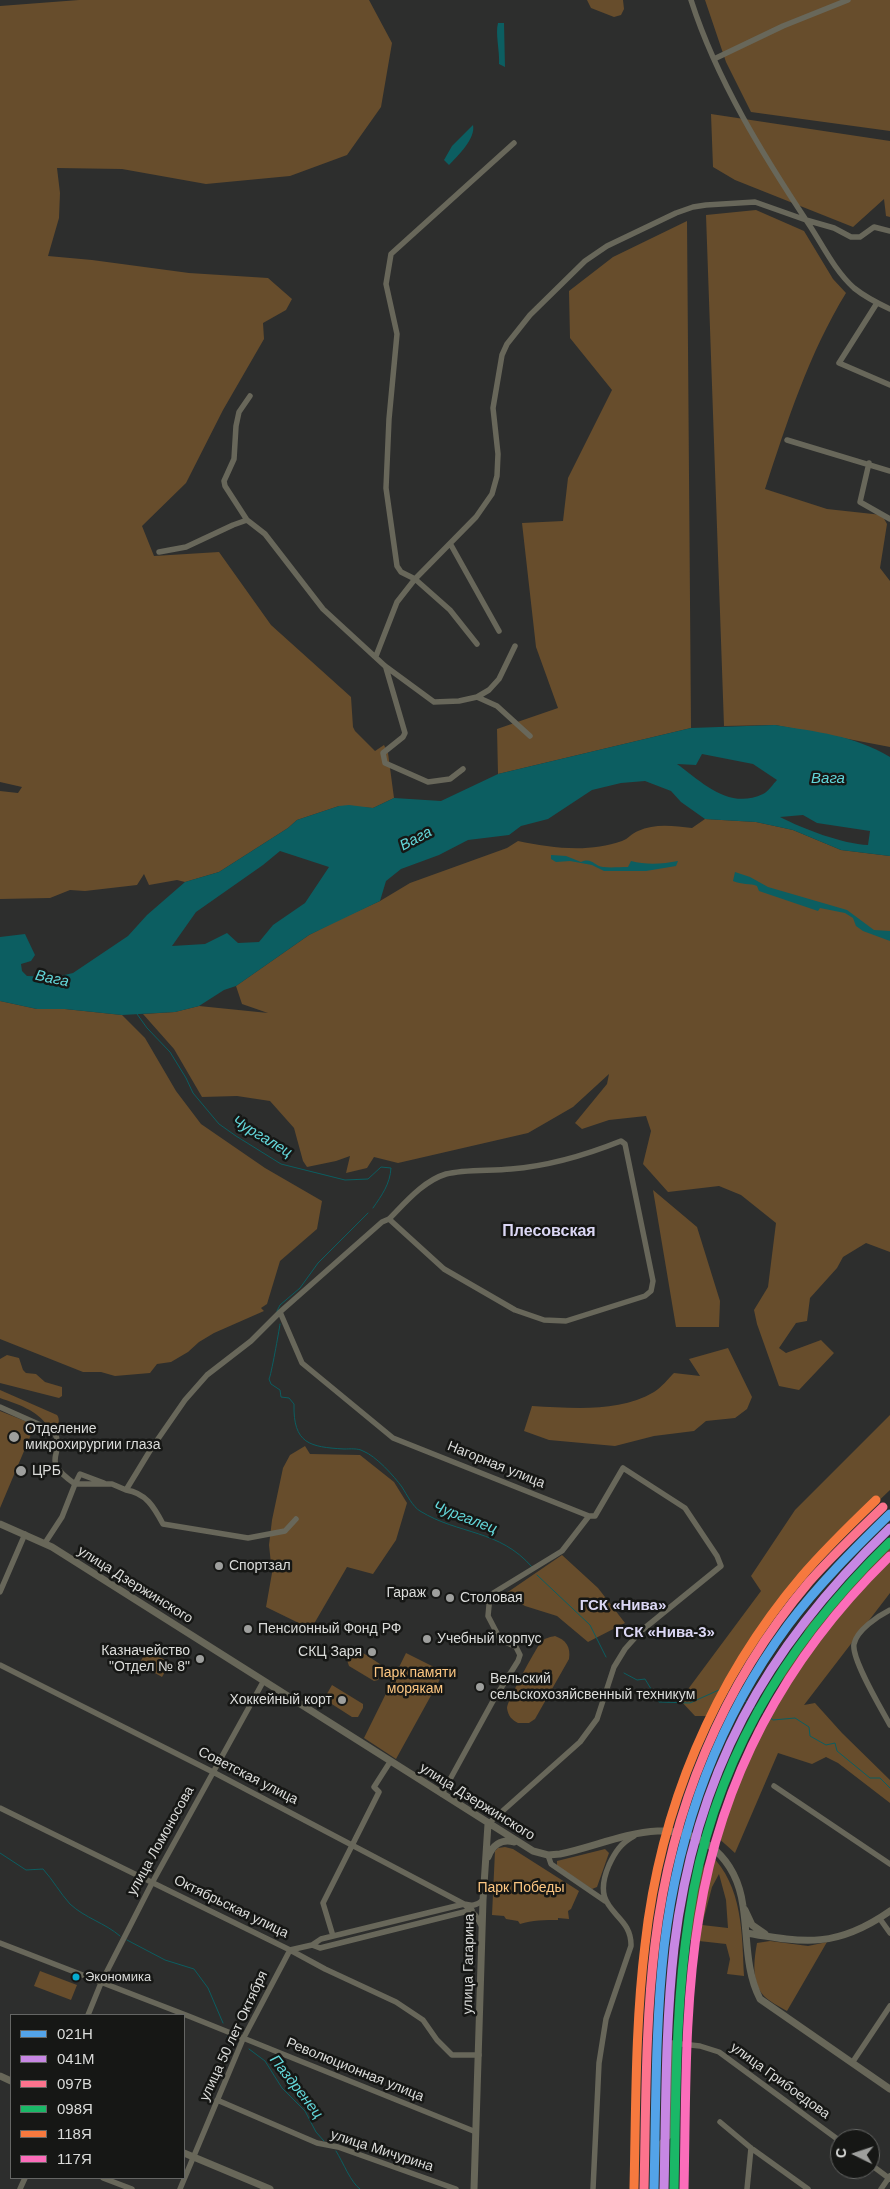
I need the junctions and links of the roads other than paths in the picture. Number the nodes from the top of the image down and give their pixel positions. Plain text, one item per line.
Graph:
1 (691, 0) edge
2 (848, 0) edge
3 (714, 59) junction
4 (514, 143) dead end
5 (806, 220) junction
6 (890, 231) edge
7 (877, 303) junction
8 (890, 309) edge
9 (890, 385) edge
10 (250, 396) dead end
11 (787, 440) dead end
12 (869, 464) junction
13 (890, 471) edge
14 (890, 519) edge
15 (248, 520) junction
16 (451, 545) junction
17 (159, 552) dead end
18 (415, 579) junction
19 (499, 631) dead end
20 (477, 644) dead end
21 (515, 646) dead end
22 (376, 656) junction
23 (385, 666) junction
24 (478, 697) junction
25 (530, 736) dead end
26 (463, 769) dead end
27 (389, 1219) junction
28 (280, 1312) junction
29 (0, 1407) edge
30 (75, 1484) junction
31 (108, 1484) junction
32 (126, 1490) junction
33 (589, 1516) junction
34 (296, 1519) dead end
35 (0, 1524) edge
36 (25, 1534) junction
37 (45, 1543) junction
38 (0, 1592) edge
39 (890, 1610) edge
40 (0, 1665) edge
41 (263, 1682) junction
42 (890, 1725) edge
43 (390, 1762) junction
44 (213, 1772) junction
45 (774, 1786) dead end
46 (442, 1794) junction
47 (0, 1808) edge
48 (488, 1824) junction
49 (498, 1831) junction
50 (640, 1833) junction
51 (487, 1840) junction
52 (351, 1843) junction
53 (520, 1844) junction
54 (548, 1855) junction
55 (890, 1864) edge
56 (484, 1867) junction
57 (152, 1882) junction
58 (483, 1900) junction
59 (607, 1902) junction
60 (464, 1904) junction
61 (743, 1905) junction
62 (472, 1910) junction
63 (890, 1912) edge
64 (880, 1919) junction
65 (482, 1927) junction
66 (746, 1933) junction
67 (890, 1934) edge
68 (762, 1935) junction
69 (333, 1936) junction
70 (774, 1938) junction
71 (0, 1943) edge
72 (312, 1945) junction
73 (748, 1948) junction
74 (290, 1950) junction
75 (101, 1983) junction
76 (890, 2006) edge
77 (88, 2014) edge
78 (183, 2014) edge
79 (185, 2015) edge
80 (243, 2039) junction
81 (479, 2055) junction
82 (852, 2063) junction
83 (890, 2089) edge
84 (217, 2100) junction
85 (720, 2122) dead end
86 (476, 2132) junction
87 (830, 2135) edge
88 (752, 2148) junction
89 (185, 2153) edge
90 (192, 2156) junction
91 (185, 2175) edge
92 (890, 2178) edge
93 (106, 2179) edge
94 (805, 2188) edge
95 (132, 2189) edge
96 (270, 2189) edge
97 (456, 2189) edge
98 (474, 2189) edge
99 (593, 2189) edge
100 (662, 2189) edge
101 (747, 2189) edge
102 (881, 2189) edge

1 - 3 street
2 - 3 street
3 - 5 street
4 - 18 street
5 - 6 street
5 - 7 street
5 - 16 street
7 - 8 street
7 - 9 street
10 - 15 street
11 - 12 street
12 - 13 street
12 - 14 street
15 - 17 street
15 - 22 street
16 - 18 street
16 - 19 street
18 - 20 street
18 - 22 street
21 - 24 street
22 - 23 street
23 - 24 street
23 - 26 street
24 - 25 street
27 - 27 street
27 - 28 street
28 - 32 street
28 - 33 street, Нагорная улица
29 - 30 street
30 - 31 street
30 - 31 street
30 - 37 street
31 - 32 street
32 - 34 street
33 - 46 street
33 - 48 street
35 - 36 main road, улица Дзержинского
36 - 37 main road, улица Дзержинского
36 - 38 street
37 - 41 main road, улица Дзержинского
39 - 42 street
40 - 44 street, Советская улица
41 - 43 main road, улица Дзержинского
41 - 44 street, улица Ломоносова
43 - 46 main road, улица Дзержинского
43 - 52 street
44 - 52 street, Советская улица
44 - 57 street, улица Ломоносова
45 - 55 street
46 - 48 main road, улица Дзержинского
47 - 57 street, Октябрьская улица
48 - 49 main road, улица Дзержинского
48 - 51 main road, улица Гагарина
49 - 51 main road
49 - 53 main road, улица Дзержинского
50 - 54 main road, улица Дзержинского
50 - 59 street
50 - 61 main road, улица Дзержинского
51 - 56 main road, улица Гагарина
52 - 60 street, Советская улица
52 - 69 street
53 - 54 main road, улица Дзержинского
53 - 56 main road
54 - 59 street
56 - 58 main road, улица Гагарина
57 - 74 street, Октябрьская улица
57 - 75 street, улица Ломоносова
58 - 60 street
58 - 65 main road, улица Гагарина
59 - 99 street
60 - 62 street, Советская улица
60 - 69 street, Октябрьская улица
61 - 66 main road, улица Дзержинского
61 - 70 main road
62 - 65 street
62 - 72 street, Октябрьская улица
63 - 64 main road
64 - 67 street
64 - 70 main road
65 - 81 main road, улица Гагарина
66 - 68 main road
66 - 73 main road, улица Дзержинского
68 - 70 main road
68 - 73 main road
69 - 72 street, Октябрьская улица
71 - 75 street, Революционная улица
72 - 74 street, Октябрьская улица
73 - 82 main road, улица Дзержинского
74 - 80 street, улица 50 лет Октября
74 - 81 street, Октябрьская улица
75 - 77 street, улица Ломоносова
75 - 78 street, Революционная улица
76 - 82 street
79 - 80 street, Революционная улица
80 - 84 street, улица 50 лет Октября
80 - 86 street, Революционная улица
81 - 86 main road, улица Гагарина
82 - 83 main road, улица Дзержинского
84 - 90 street, улица 50 лет Октября
84 - 97 street, улица Мичурина
85 - 88 street
86 - 98 main road, улица Гагарина
87 - 100 street, улица Грибоедова
88 - 94 street
88 - 101 street
89 - 90 main road
90 - 91 street, улица 50 лет Октября
90 - 96 main road
92 - 102 street
93 - 95 street

